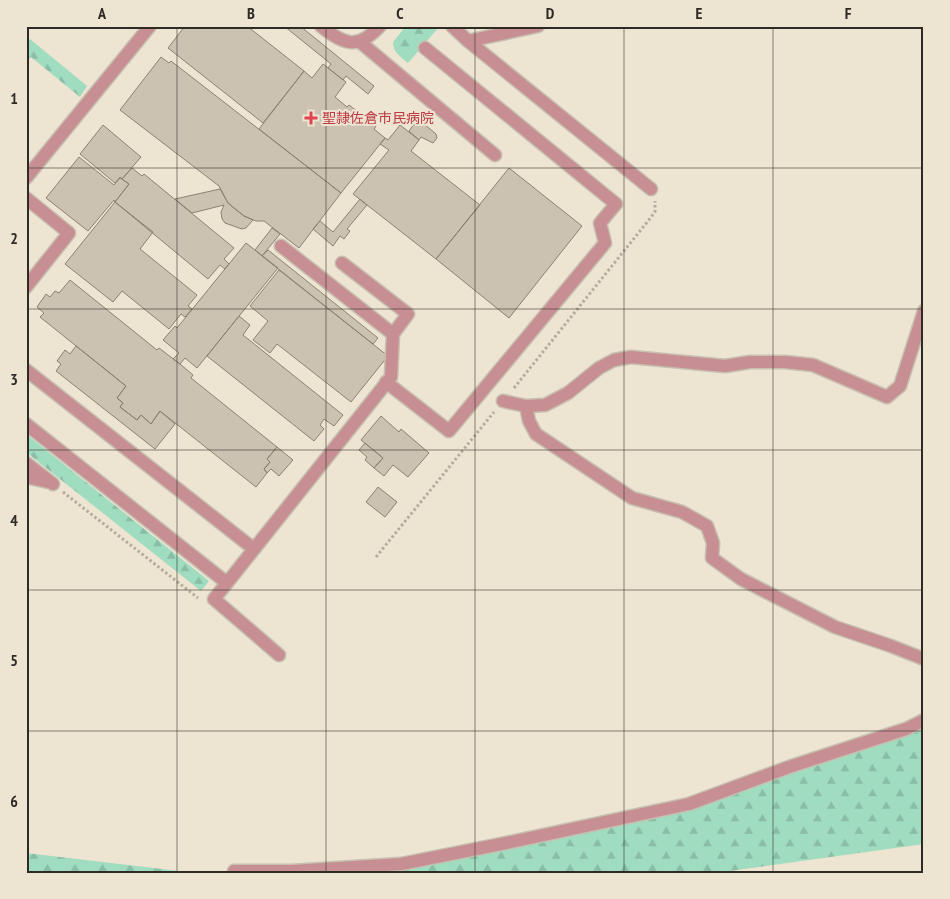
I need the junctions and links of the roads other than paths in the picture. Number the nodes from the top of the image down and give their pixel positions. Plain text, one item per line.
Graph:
1 (150, 26) edge
2 (320, 26) edge
3 (380, 26) edge
4 (452, 26) edge
5 (538, 26) edge
6 (468, 41) junction
7 (360, 42) junction
8 (425, 48) dead end
9 (495, 155) dead end
10 (26, 178) edge
11 (651, 189) road end
12 (26, 198) edge
13 (281, 246) dead end
14 (342, 262) dead end
15 (26, 287) edge
16 (924, 311) edge
17 (393, 334) junction
18 (26, 370) edge
19 (386, 382) junction
20 (503, 401) road end
21 (526, 406) junction
22 (26, 424) edge
23 (26, 463) edge
24 (26, 477) edge
25 (254, 549) junction
26 (227, 583) junction
27 (280, 655) dead end
28 (924, 659) edge
29 (924, 720) edge
30 (234, 871) dead end

1 - 10 street
2 - 7 street
3 - 7 street
4 - 6 street
5 - 6 street
6 - 11 street
7 - 9 street
8 - 19 street
12 - 15 street
13 - 17 street
14 - 17 street
16 - 21 street
17 - 19 street
18 - 25 street
19 - 25 street
20 - 21 street
21 - 28 street
22 - 26 street
23 - 24 street
25 - 26 street
26 - 27 street
29 - 30 street

